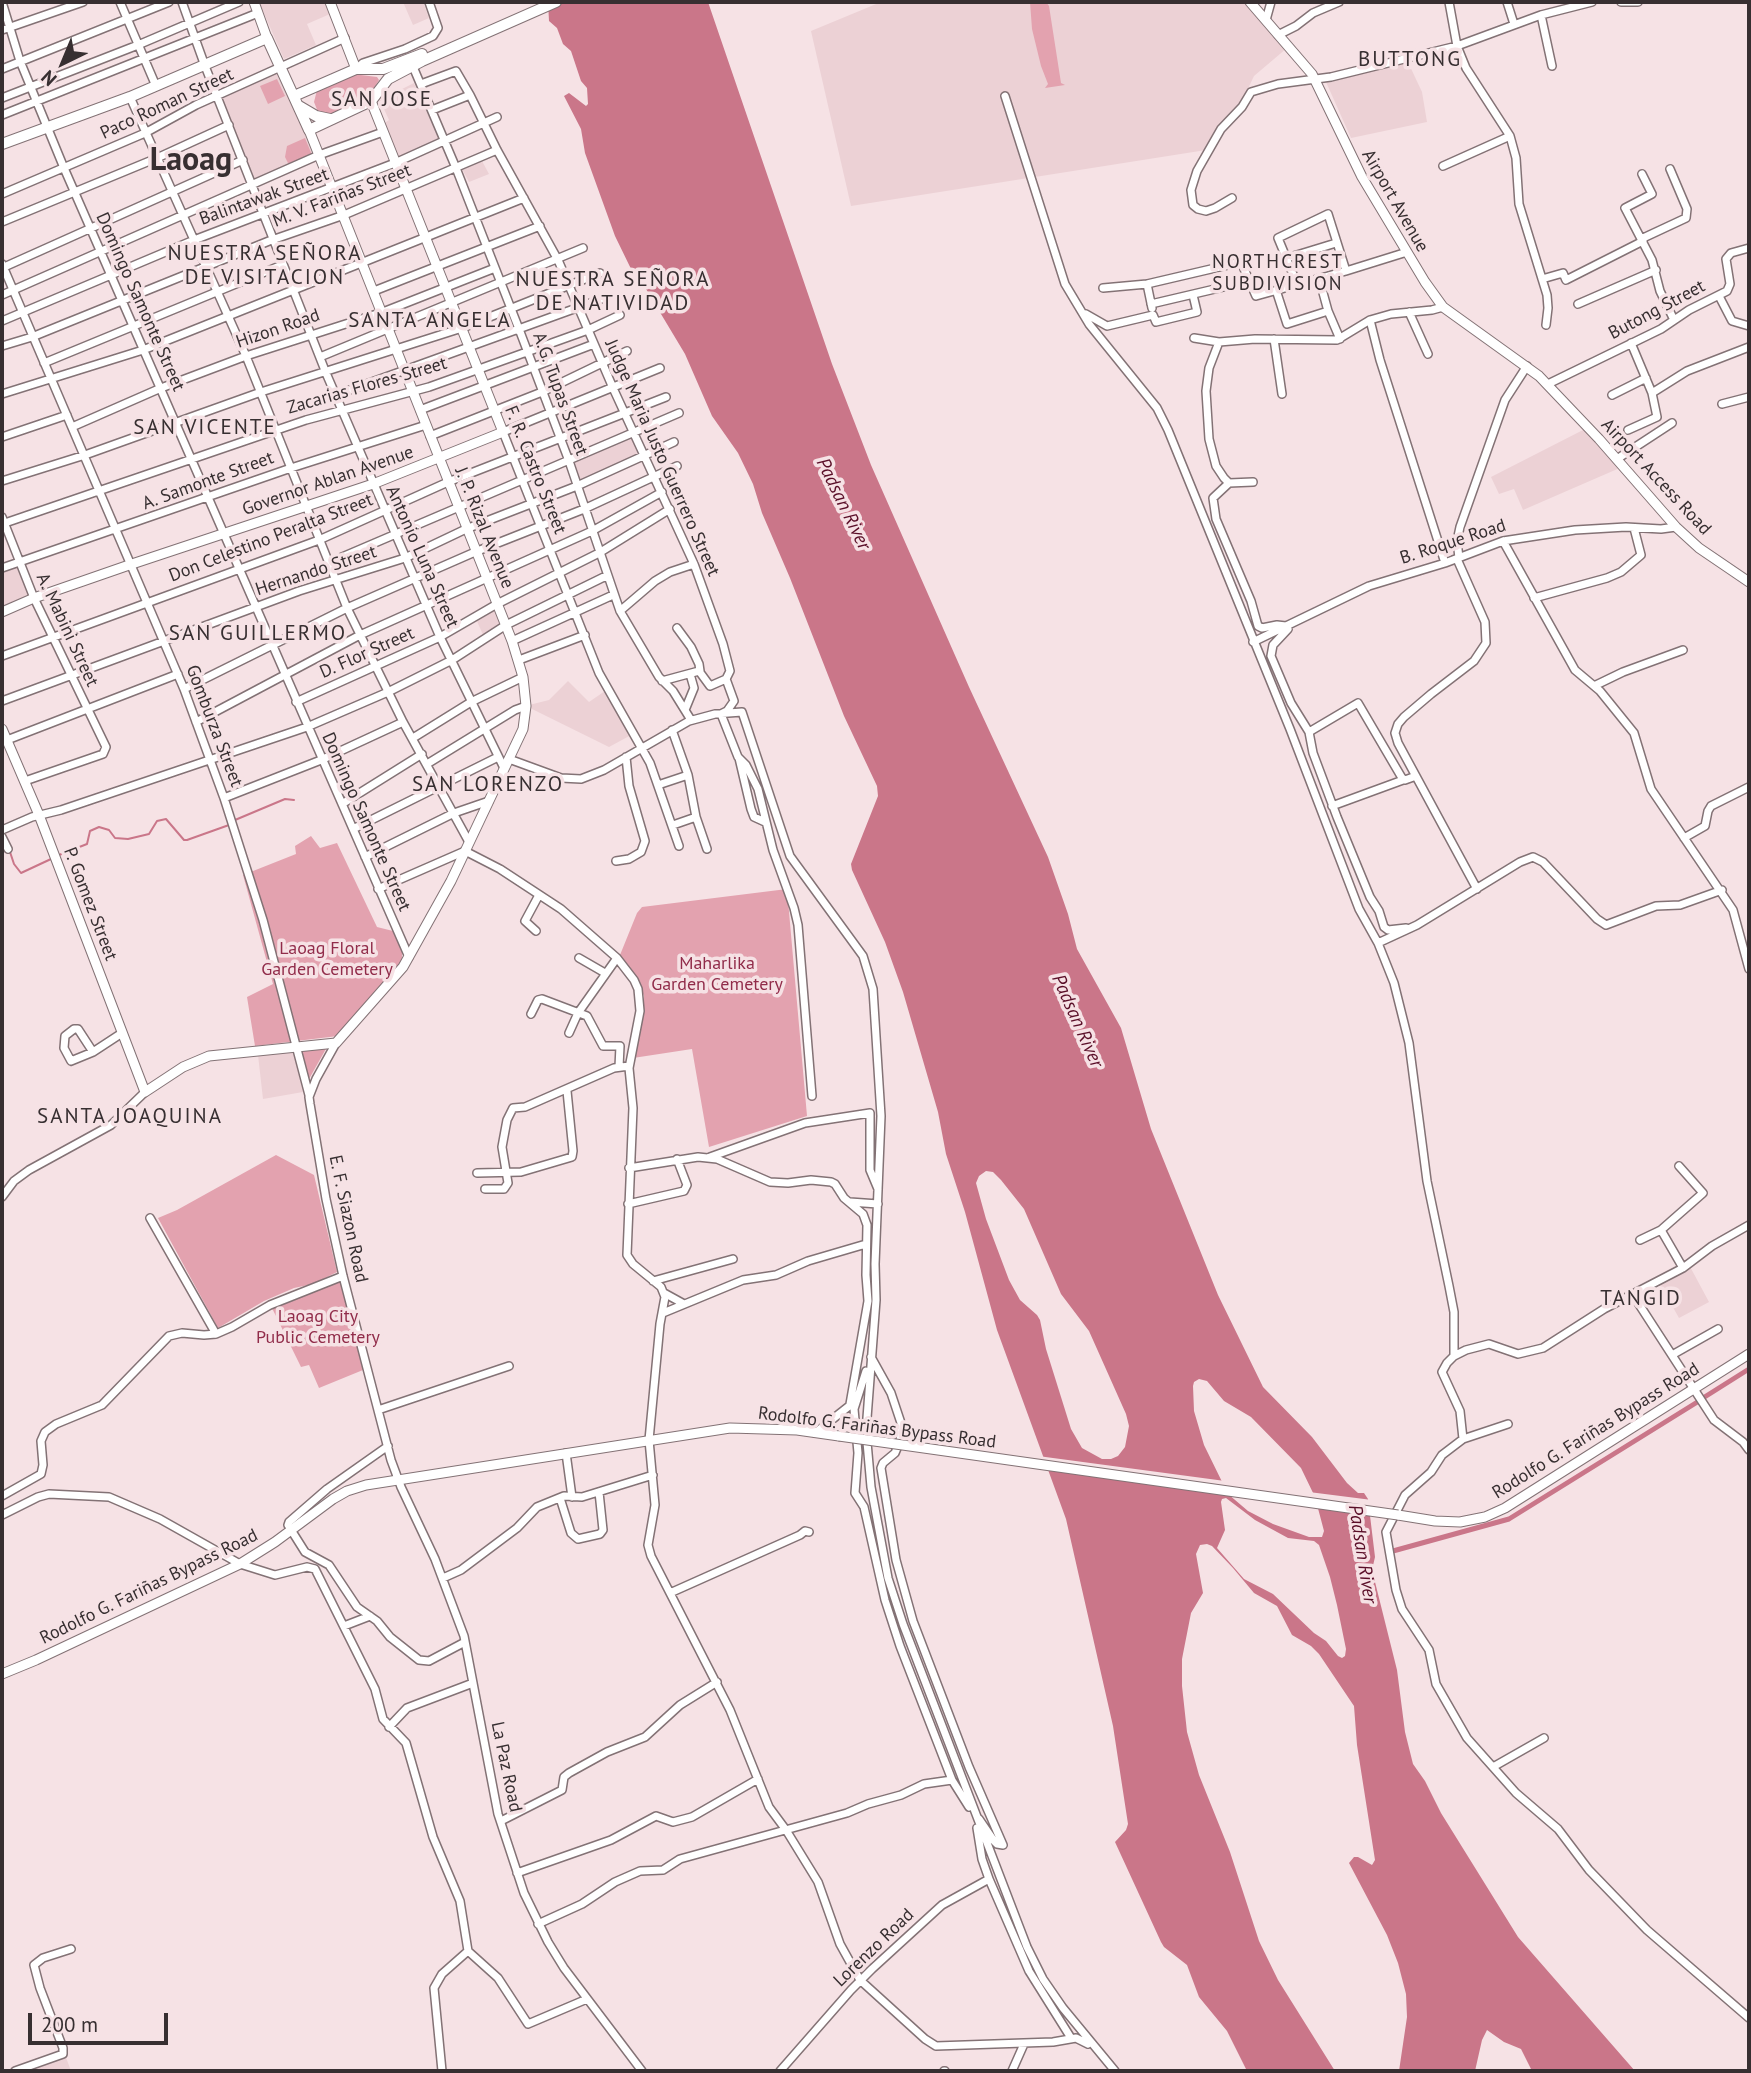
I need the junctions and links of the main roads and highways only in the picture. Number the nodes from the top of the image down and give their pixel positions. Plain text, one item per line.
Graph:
1 (254, 2) edge
2 (330, 2) edge
3 (541, 2) edge
4 (556, 2) edge
5 (1250, 2) edge
6 (267, 38) junction
7 (450, 45) junction
8 (356, 69) junction
9 (317, 86) junction
10 (371, 101) junction
11 (300, 107) junction
12 (331, 120) junction
13 (309, 130) junction
14 (2, 144) edge
15 (1548, 384) joint
16 (503, 432) joint
17 (439, 460) junction
18 (1749, 582) edge
19 (2, 612) edge
20 (2, 729) edge
21 (296, 1048) joint
22 (1749, 1354) edge
23 (2, 1674) edge

1 - 6 main road, J. P. Rizal Avenue
2 - 8 main road
3 - 7 highway
4 - 7 highway
5 - 15 main road, Airport Avenue
6 - 11 highway, J. P. Rizal Avenue
6 - 14 highway
7 - 8 highway
7 - 10 highway
8 - 9 highway
9 - 11 highway
9 - 11 highway
10 - 12 highway
10 - 16 main road, F. R. Castro Street
11 - 12 highway
11 - 13 highway, J. P. Rizal Avenue
12 - 13 highway
13 - 17 main road, J. P. Rizal Avenue
15 - 18 main road, Airport Access Road
16 - 17 main road, Governor Ablan Avenue
17 - 19 main road, Governor Ablan Avenue
17 - 21 main road, J. P. Rizal Avenue
20 - 21 main road, P. Gomez Street
22 - 23 main road, Rodolfo G. Fariñas Bypass Road, bridge

